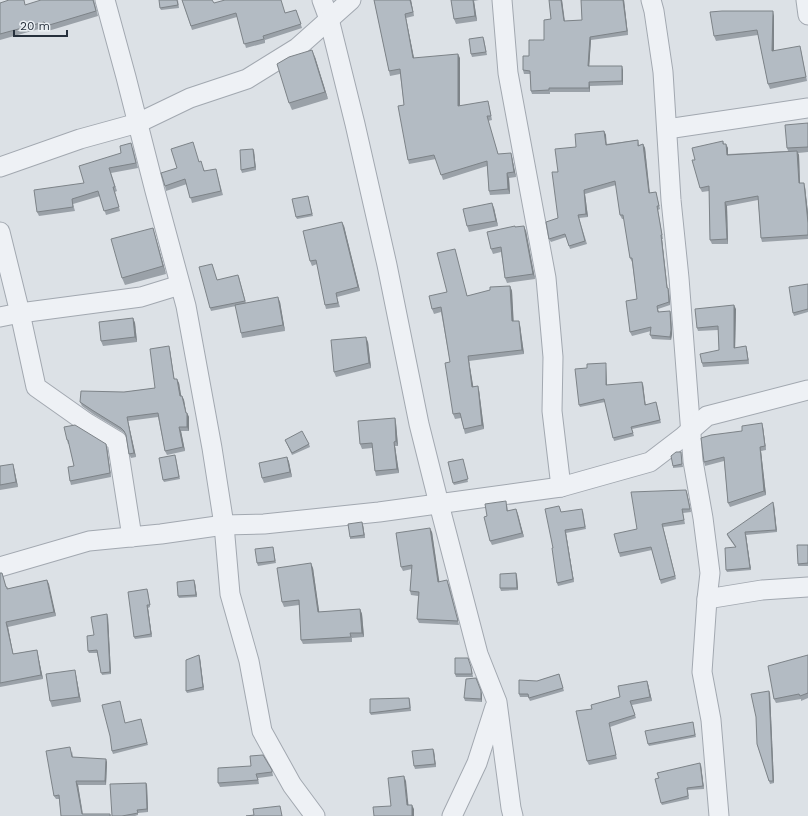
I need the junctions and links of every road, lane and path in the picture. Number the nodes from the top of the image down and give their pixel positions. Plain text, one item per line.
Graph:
1 (105, 0) edge
2 (322, 0) edge
3 (351, 0) edge
4 (502, 0) edge
5 (652, 0) edge
6 (806, 0) edge
7 (808, 14) edge
8 (330, 19) junction
9 (808, 108) edge
10 (138, 123) junction
11 (667, 129) junction
12 (0, 167) edge
13 (0, 232) edge
14 (180, 285) junction
15 (20, 313) junction
16 (0, 318) edge
17 (808, 390) edge
18 (690, 430) junction
19 (561, 487) junction
20 (439, 504) junction
21 (224, 525) junction
22 (132, 537) junction
23 (0, 566) edge
24 (808, 587) edge
25 (707, 599) junction
26 (497, 702) junction
27 (315, 816) edge
28 (452, 816) edge
29 (513, 816) edge
30 (719, 816) edge

1 - 10 street
2 - 8 street
3 - 8 street
4 - 19 street
5 - 11 street
6 - 7 street
8 - 10 street
8 - 20 street
9 - 11 street
10 - 12 street
10 - 14 street
11 - 18 street
13 - 15 street
14 - 15 street
14 - 21 street
15 - 16 street
15 - 22 street
17 - 18 street
18 - 19 street
18 - 25 street
19 - 20 street
20 - 21 street
20 - 26 street
21 - 22 street
21 - 27 street
22 - 23 street
24 - 25 street
25 - 30 street
26 - 28 street
26 - 29 street

